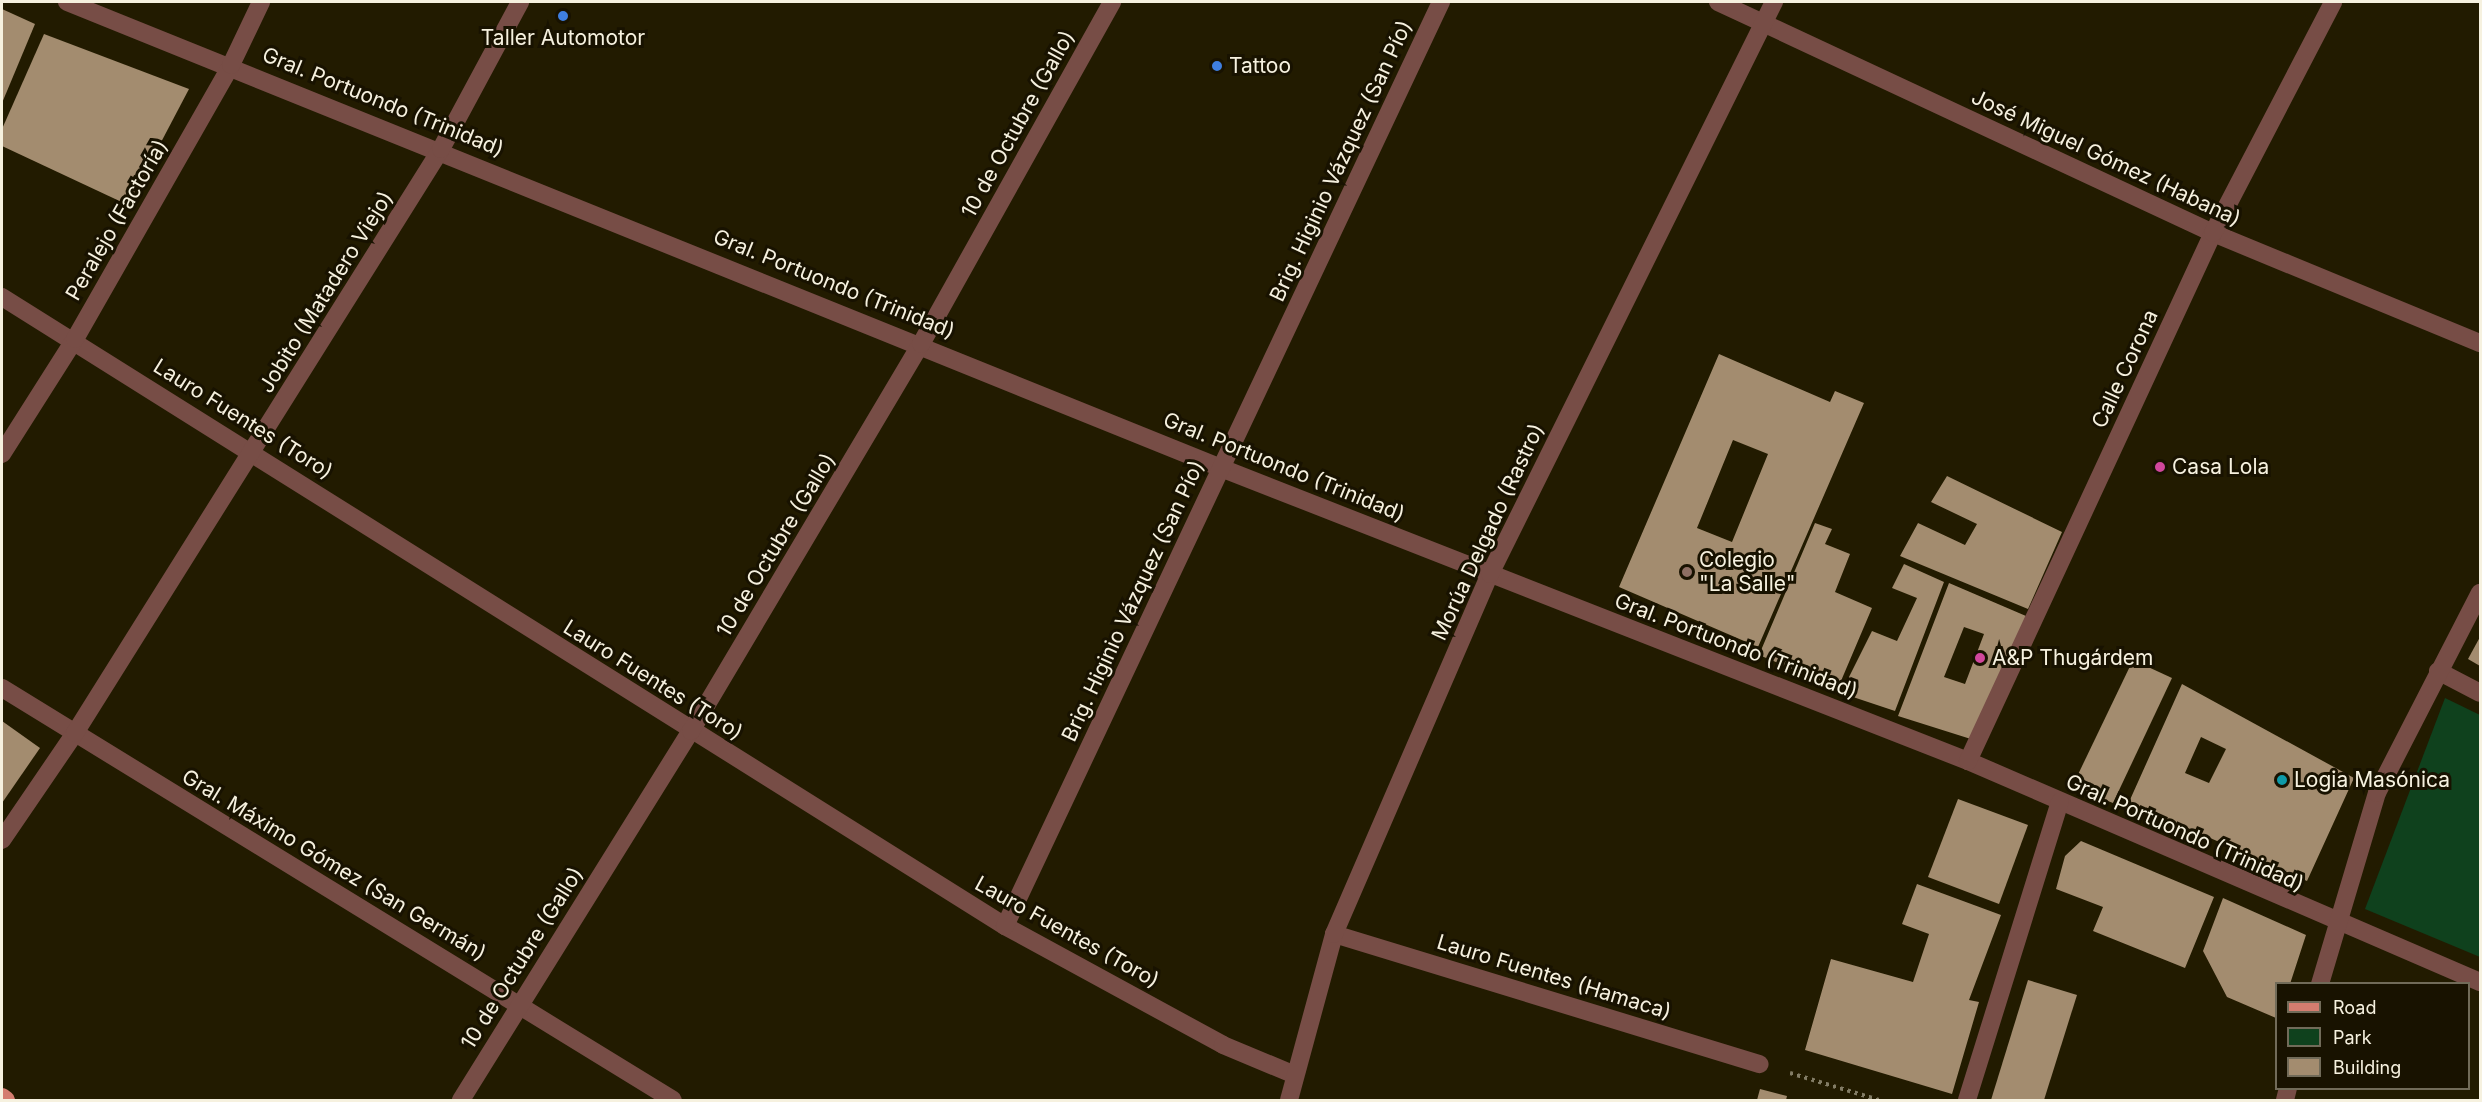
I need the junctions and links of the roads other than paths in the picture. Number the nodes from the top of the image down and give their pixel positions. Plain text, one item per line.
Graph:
1 (67, 2) edge
2 (261, 2) edge
3 (520, 2) edge
4 (1113, 2) edge
5 (1441, 2) edge
6 (1718, 2) edge
7 (1774, 2) edge
8 (2332, 2) edge
9 (1762, 22) junction
10 (231, 65) junction
11 (441, 149) junction
12 (2213, 233) junction
13 (2, 297) edge
14 (75, 339) junction
15 (2481, 343) edge
16 (921, 344) junction
17 (254, 452) junction
18 (2, 454) edge
19 (1221, 468) junction
20 (1490, 574) junction
21 (2481, 593) edge
22 (2438, 672) junction
23 (2, 688) edge
24 (2481, 693) edge
25 (691, 731) junction
26 (75, 733) junction
27 (1968, 761) junction
28 (2060, 802) junction
29 (2, 840) edge
30 (2338, 924) junction
31 (1005, 926) junction
32 (1334, 934) junction
33 (2321, 982) edge
34 (2481, 982) edge
35 (519, 1004) junction
36 (1760, 1064) road end
37 (1295, 1075) junction
38 (2, 1097) edge
39 (6, 1101) edge
40 (461, 1101) edge
41 (673, 1101) edge
42 (1289, 1101) edge
43 (1967, 1101) edge

1 - 10 street, Gral. Portuondo (Trinidad)
2 - 10 street, Peralejo (Factoría)
3 - 11 street, Jobito (Matadero Viejo)
4 - 16 street, 10 de Octubre (Gallo)
5 - 19 street, Brig. Higinio Vázquez (San Pío)
6 - 9 street, José Miguel Gómez (Habana)
7 - 9 street, Morúa Delgado (Rastro)
8 - 12 street, Calle Corona
9 - 12 street, José Miguel Gómez (Habana)
9 - 20 street, Morúa Delgado (Rastro)
10 - 11 street, Gral. Portuondo (Trinidad)
10 - 14 street, Peralejo (Factoría)
11 - 16 street, Gral. Portuondo (Trinidad)
11 - 17 street, Jobito (Matadero Viejo)
12 - 15 street, José Miguel Gómez (Habana)
12 - 27 street, Calle Corona
13 - 14 street, Lauro Fuentes (Toro)
14 - 17 street, Lauro Fuentes (Toro)
14 - 18 street, Peralejo (Factoría)
16 - 19 street, Gral. Portuondo (Trinidad)
16 - 25 street, 10 de Octubre (Gallo)
17 - 25 street, Lauro Fuentes (Toro)
17 - 26 street, Jobito (Matadero Viejo)
19 - 20 street, Gral. Portuondo (Trinidad)
19 - 31 street, Brig. Higinio Vázquez (San Pío)
20 - 27 street, Gral. Portuondo (Trinidad)
20 - 32 street, Morúa Delgado (Rastro)
21 - 22 street
22 - 24 street
22 - 30 street
23 - 26 street, Gral. Máximo Gómez (San Germán)
25 - 31 street, Lauro Fuentes (Toro)
25 - 35 street, 10 de Octubre (Gallo)
26 - 29 street, Jobito (Matadero Viejo)
26 - 35 street, Gral. Máximo Gómez (San Germán)
27 - 28 street, Gral. Portuondo (Trinidad)
28 - 30 street, Gral. Portuondo (Trinidad)
28 - 43 street
30 - 33 street
30 - 34 street, Gral. Portuondo (Trinidad)
31 - 37 street, Lauro Fuentes (Toro)
32 - 36 street, Lauro Fuentes (Hamaca)
32 - 37 street, Morúa Delgado (Rastro)
35 - 40 street, 10 de Octubre (Gallo)
35 - 41 street, Gral. Máximo Gómez (San Germán)
37 - 42 street, Morúa Delgado (Rastro)
38 - 39 main road

